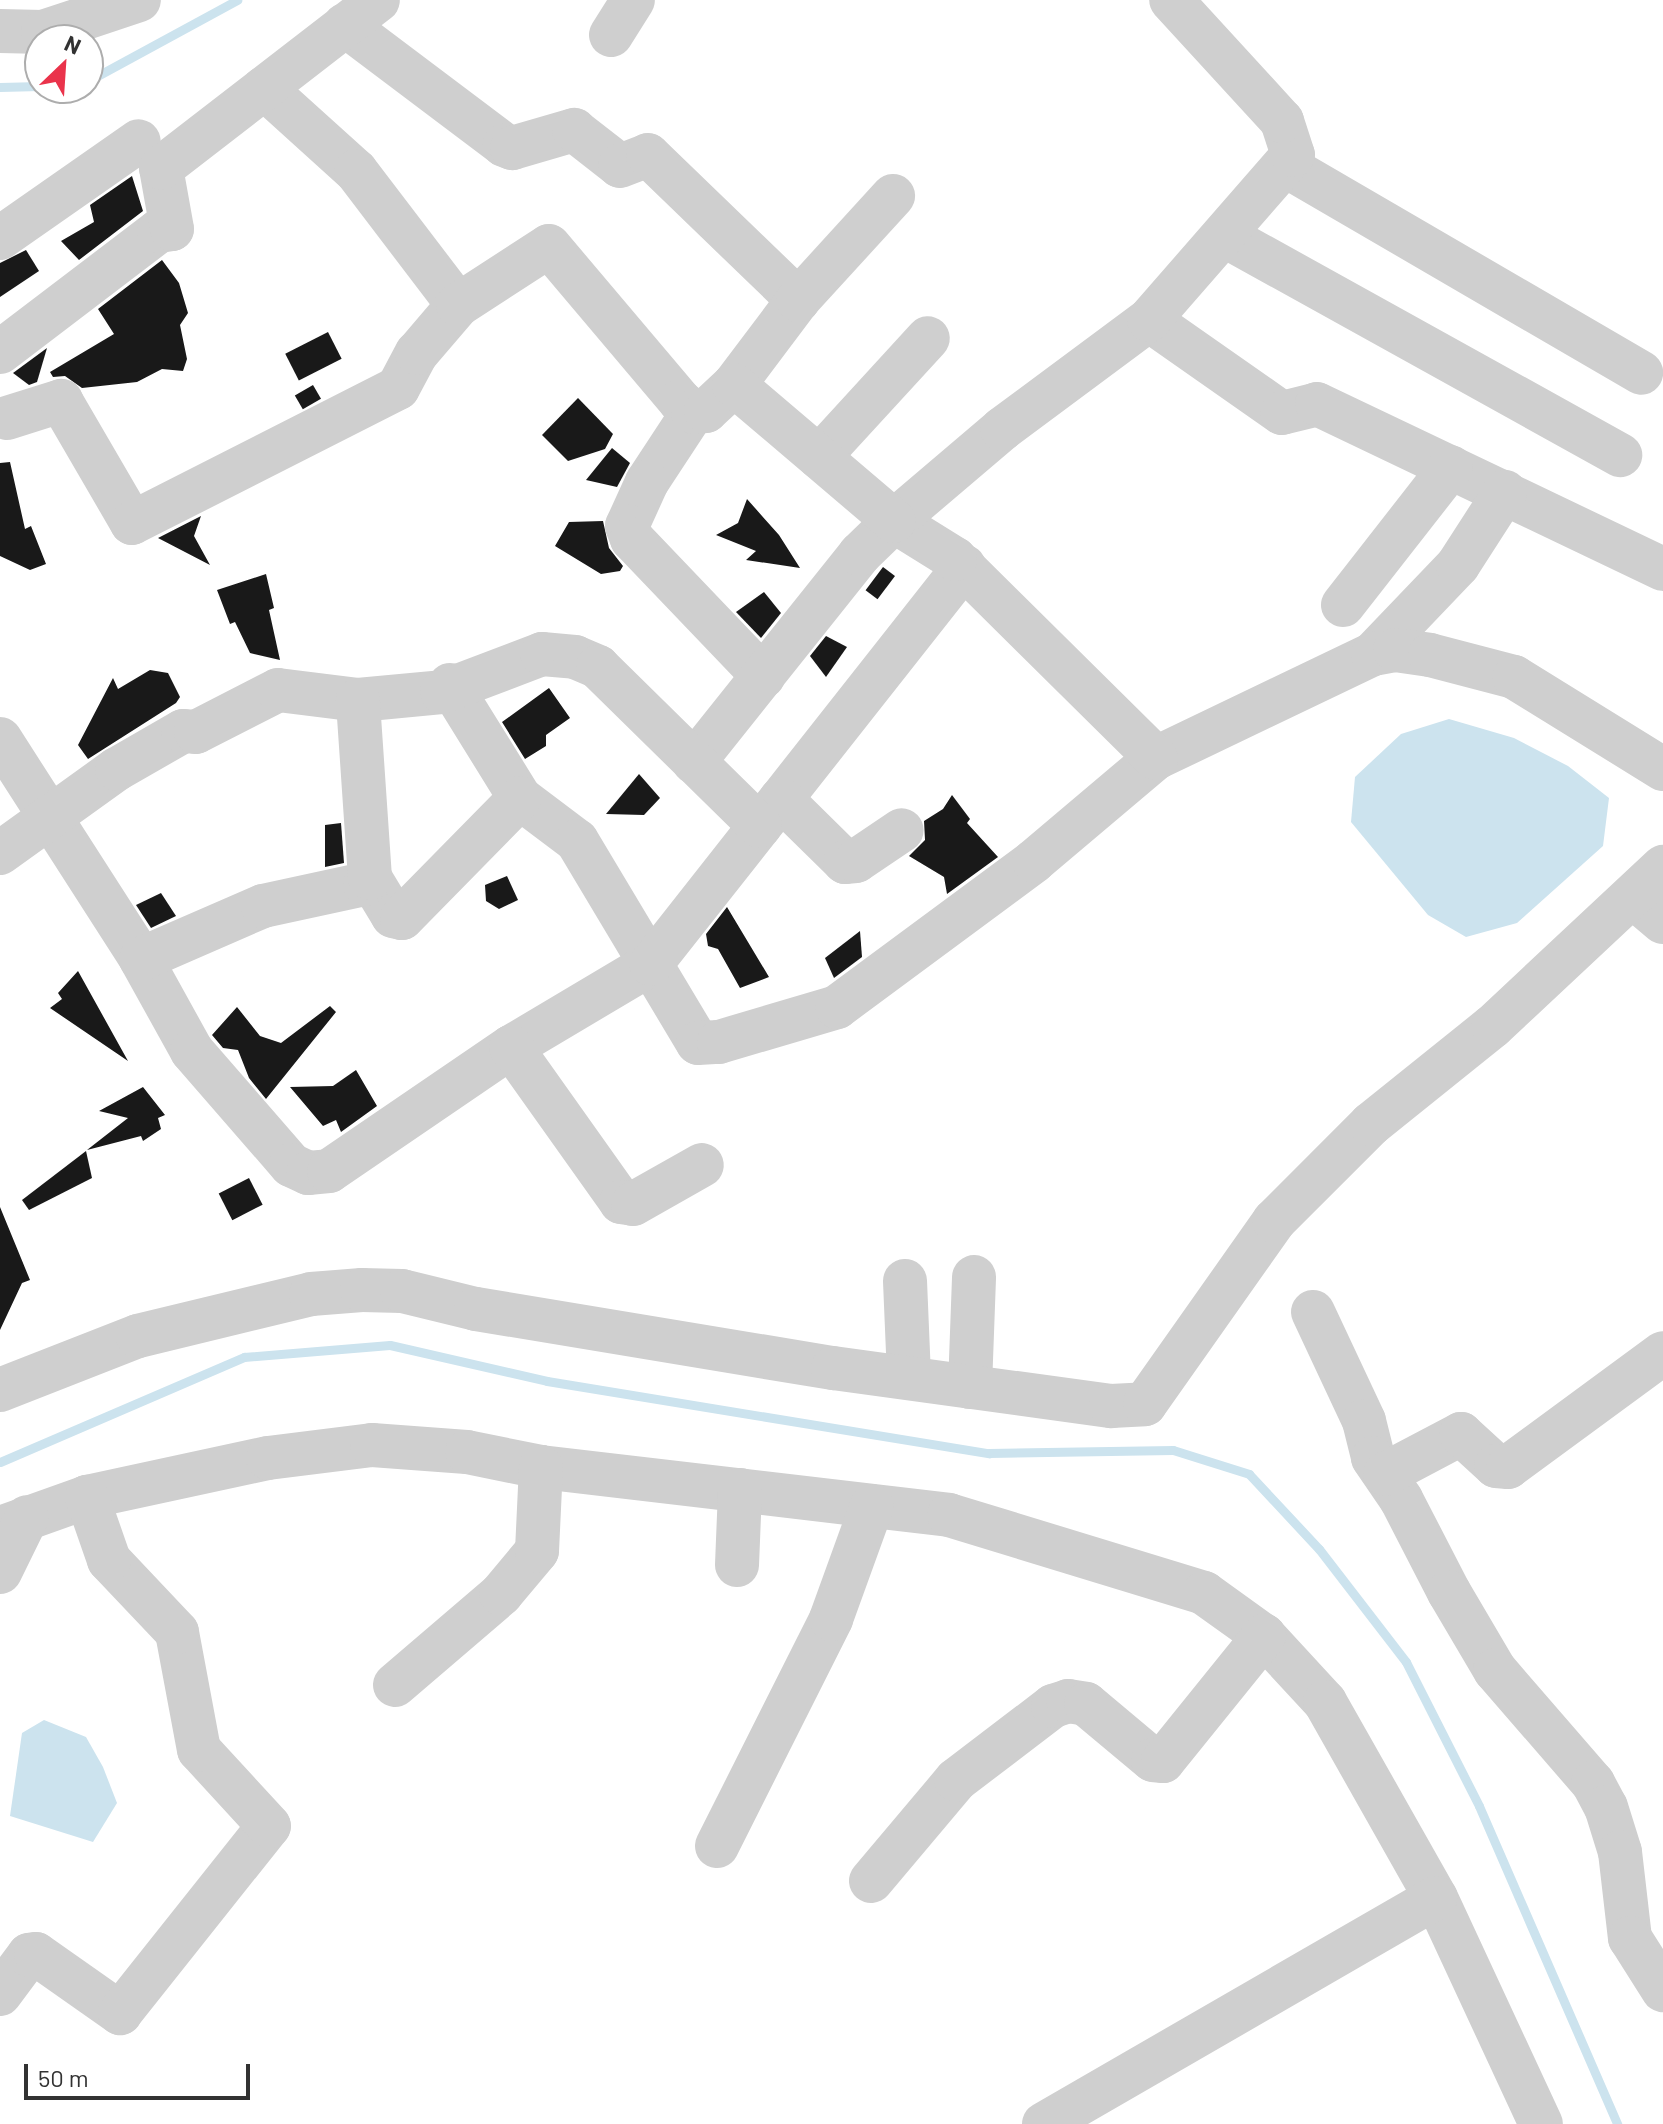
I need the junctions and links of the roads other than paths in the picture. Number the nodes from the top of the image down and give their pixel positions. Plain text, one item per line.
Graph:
1 (139, 0) edge
2 (1171, 0) edge
3 (362, 13) edge
4 (48, 16) edge
5 (0, 31) edge
6 (264, 88) junction
7 (139, 141) dead end
8 (1286, 166) junction
9 (893, 196) dead end
10 (1225, 236) junction
11 (0, 238) edge
12 (798, 300) junction
13 (458, 305) junction
14 (1149, 320) junction
15 (928, 338) dead end
16 (0, 352) edge
17 (1641, 373) dead end
18 (734, 385) junction
19 (693, 412) junction
20 (2, 415) edge
21 (1620, 455) dead end
22 (819, 457) junction
23 (1451, 467) junction
24 (1505, 492) junction
25 (894, 521) junction
26 (964, 567) junction
27 (1663, 569) edge
28 (1343, 605) dead end
29 (1373, 654) junction
30 (763, 676) junction
31 (450, 685) junction
32 (358, 700) junction
33 (0, 739) edge
34 (1156, 758) junction
35 (694, 762) junction
36 (1663, 769) edge
37 (520, 798) junction
38 (770, 812) junction
39 (48, 817) junction
40 (902, 830) dead end
41 (0, 853) edge
42 (370, 878) junction
43 (1653, 895) edge
44 (141, 959) junction
45 (651, 964) junction
46 (511, 1047) junction
47 (702, 1165) dead end
48 (974, 1277) dead end
49 (905, 1281) dead end
50 (1313, 1312) dead end
51 (1663, 1353) edge
52 (909, 1378) junction
53 (970, 1387) junction
54 (0, 1390) edge
55 (541, 1467) junction
56 (1385, 1474) junction
57 (740, 1490) junction
58 (87, 1497) junction
59 (872, 1506) junction
60 (13, 1523) edge
61 (737, 1565) dead end
62 (0, 1572) edge
63 (1264, 1636) junction
64 (395, 1685) dead end
65 (717, 1846) dead end
66 (871, 1881) dead end
67 (1436, 1898) junction
68 (1663, 1990) edge
69 (0, 1994) edge
70 (1044, 2124) edge
71 (1541, 2124) edge

1 - 4 street
2 - 8 street
3 - 6 street
3 - 12 street
4 - 5 street
6 - 13 street
6 - 16 street
7 - 11 street
8 - 10 street
8 - 17 street
9 - 12 street
10 - 14 street
10 - 21 street
12 - 18 street
13 - 19 street
13 - 20 street
14 - 23 street
14 - 25 street
15 - 22 street
18 - 19 street
18 - 22 street
19 - 30 street
22 - 25 street
23 - 24 street
23 - 28 street
24 - 27 street
24 - 29 street
25 - 26 street
25 - 30 street
26 - 34 street
26 - 38 street
29 - 34 street
29 - 36 street
30 - 35 street
31 - 32 street
31 - 35 street
31 - 37 street
32 - 39 street
32 - 42 street
33 - 39 street
34 - 45 street
35 - 38 street
37 - 42 street
37 - 45 street
38 - 40 street
38 - 45 street
39 - 41 street
39 - 44 street
42 - 44 street
43 - 53 street
44 - 46 street
45 - 46 street
46 - 47 street
48 - 53 street
49 - 52 street
50 - 56 street
51 - 56 street
52 - 53 street
52 - 54 street
55 - 57 street
55 - 58 street
55 - 64 street
56 - 68 street
57 - 59 street
57 - 61 street
58 - 60 street
58 - 69 street
59 - 63 street
59 - 65 street
60 - 62 street
63 - 66 street
63 - 67 street
67 - 70 street
67 - 71 street

